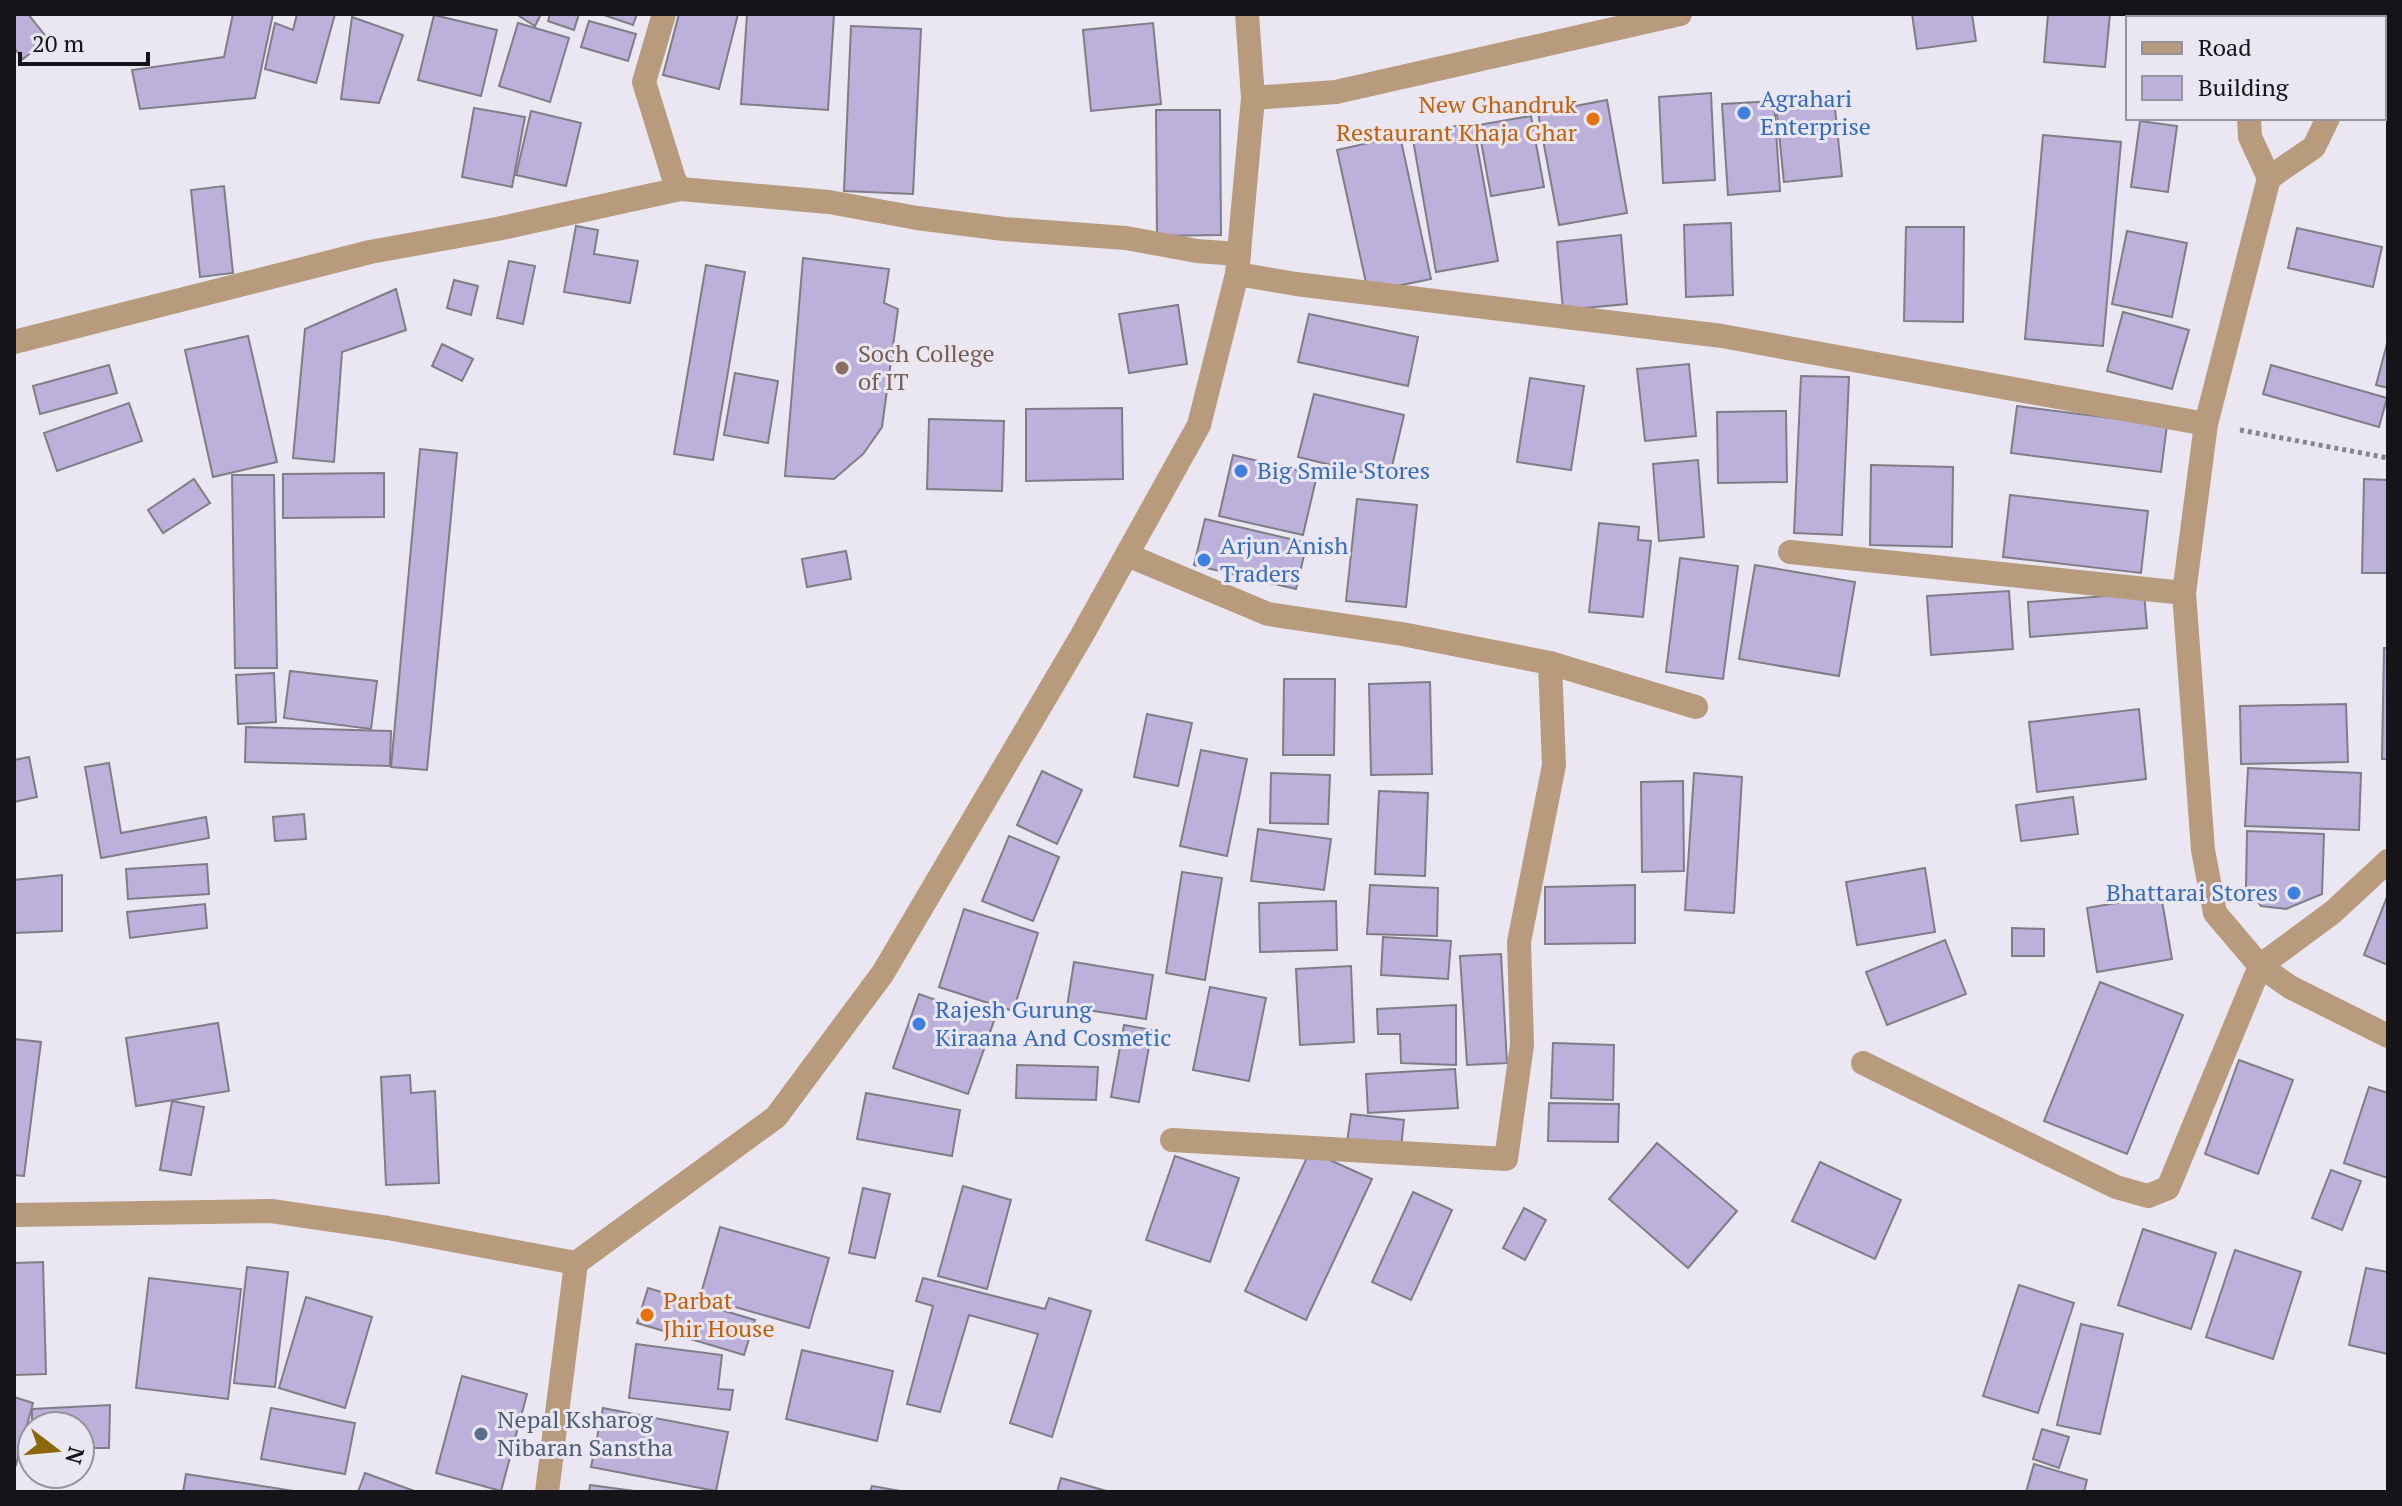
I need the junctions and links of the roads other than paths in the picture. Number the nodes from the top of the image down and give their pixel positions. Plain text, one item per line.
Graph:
1 (664, 14) edge
2 (1247, 14) edge
3 (1680, 14) edge
4 (1253, 98) junction
5 (2249, 120) edge
6 (2327, 120) edge
7 (2269, 178) junction
8 (680, 189) junction
9 (1238, 264) junction
10 (14, 342) edge
11 (2206, 424) junction
12 (1790, 552) dead end
13 (1127, 555) junction
14 (2184, 593) junction
15 (1550, 663) junction
16 (1696, 707) dead end
17 (2388, 861) edge
18 (2260, 966) junction
19 (2388, 1036) edge
20 (1863, 1063) dead end
21 (1172, 1140) dead end
22 (14, 1215) edge
23 (576, 1263) junction
24 (547, 1492) edge

1 - 8 street
2 - 4 street
3 - 4 street
4 - 9 street
5 - 7 street
6 - 7 street
7 - 11 street
8 - 9 street
8 - 10 street
9 - 11 street
9 - 13 street
11 - 14 street
12 - 14 street
13 - 15 street
13 - 23 street
14 - 18 street
15 - 16 street
15 - 21 street
17 - 18 street
18 - 19 street
18 - 20 street
22 - 23 street
23 - 24 street

